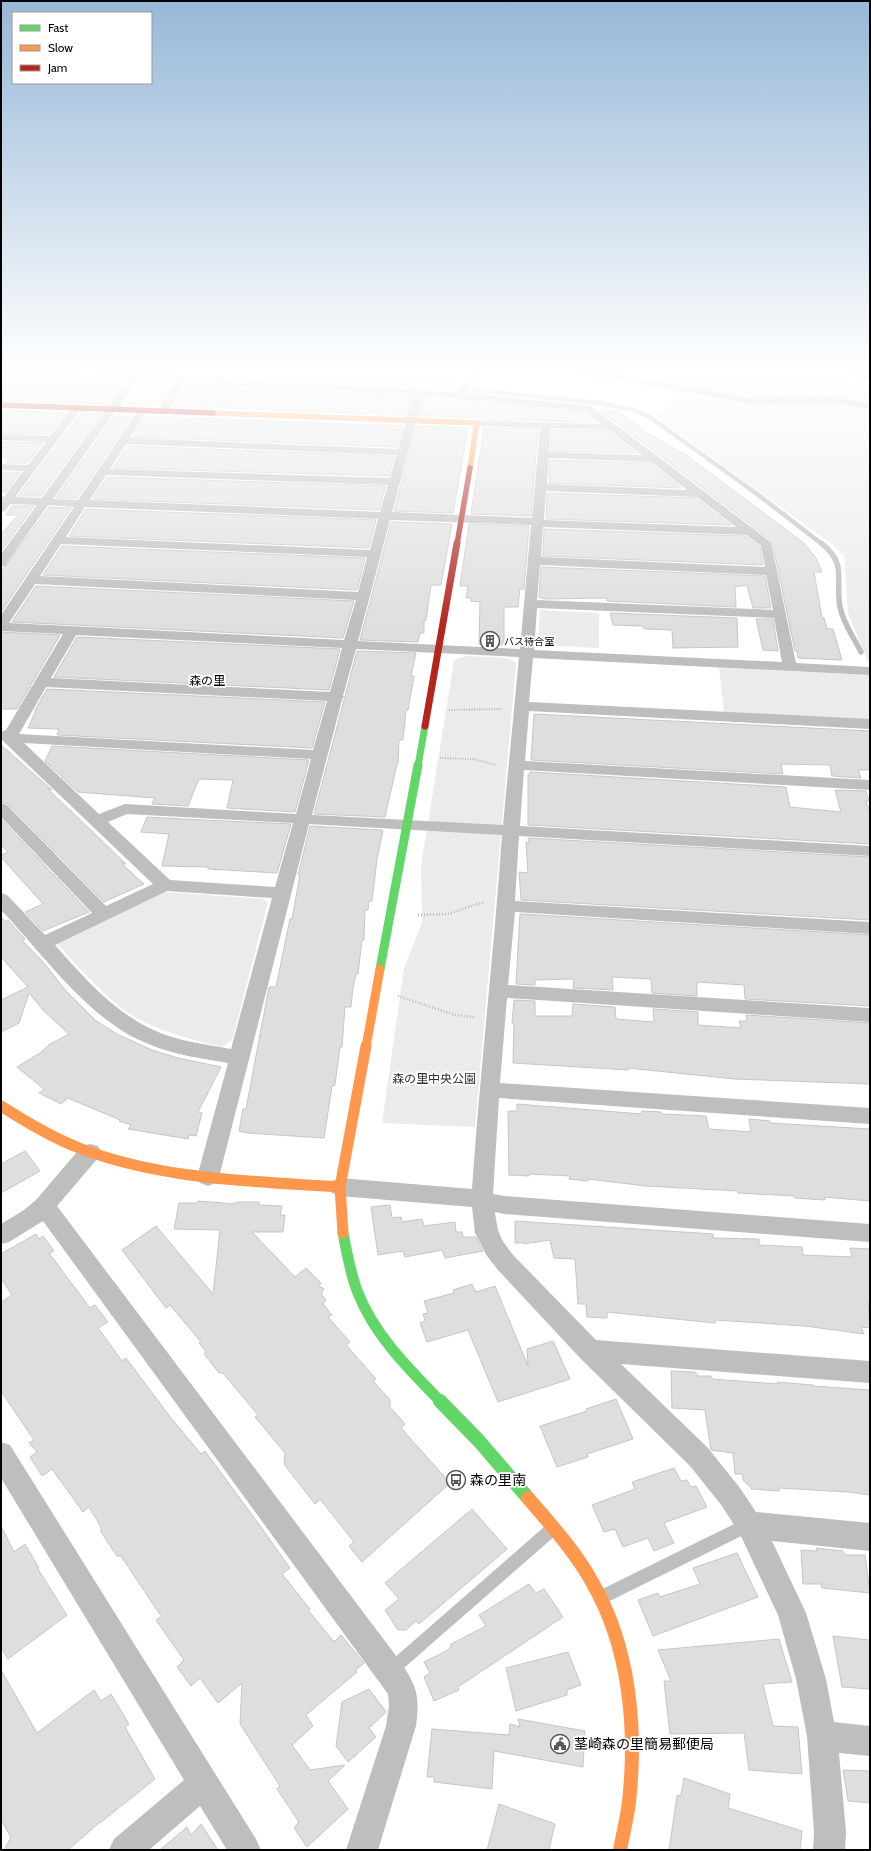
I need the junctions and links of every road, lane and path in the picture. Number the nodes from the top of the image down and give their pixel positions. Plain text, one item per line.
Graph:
1 (42, 454) edge
2 (78, 454) edge
3 (114, 454) edge
4 (402, 454) edge
5 (472, 454) edge
6 (648, 454) edge
7 (544, 455) joint
8 (654, 459) junction
9 (1, 467) edge
10 (31, 468) junction
11 (103, 472) junction
12 (394, 482) junction
13 (541, 487) junction
14 (700, 494) junction
15 (44, 502) junction
16 (3, 503) edge
17 (82, 504) junction
18 (385, 516) junction
19 (461, 519) junction
20 (538, 522) junction
21 (749, 531) junction
22 (58, 540) junction
23 (375, 554) junction
24 (535, 561) junction
25 (1, 563) edge
26 (771, 571) junction
27 (32, 580) junction
28 (364, 596) junction
29 (532, 604) junction
30 (780, 614) junction
31 (1, 626) edge
32 (72, 630) junction
33 (352, 644) junction
34 (438, 649) junction
35 (527, 654) junction
36 (790, 666) junction
37 (870, 670) edge
38 (42, 682) junction
39 (337, 698) junction
40 (522, 708) junction
41 (446, 710) dead end
42 (870, 724) edge
43 (5, 735) edge
44 (321, 755) junction
45 (434, 758) dead end
46 (518, 765) junction
47 (870, 784) edge
48 (1, 808) edge
49 (303, 820) junction
50 (97, 822) junction
51 (407, 825) junction
52 (511, 831) junction
53 (870, 851) edge
54 (164, 885) junction
55 (282, 893) junction
56 (1, 898) edge
57 (507, 907) junction
58 (104, 914) junction
59 (418, 915) dead end
60 (870, 928) edge
61 (42, 944) junction
62 (498, 991) junction
63 (396, 995) dead end
64 (870, 1015) edge
65 (496, 1017) junction
66 (239, 1058) junction
67 (489, 1090) junction
68 (1, 1106) edge
69 (870, 1116) edge
70 (90, 1152) junction
71 (208, 1177) junction
72 (340, 1187) junction
73 (482, 1200) junction
74 (44, 1206) junction
75 (870, 1233) edge
76 (1, 1235) edge
77 (590, 1350) junction
78 (870, 1372) edge
79 (1, 1454) edge
80 (748, 1525) junction
81 (553, 1528) junction
82 (870, 1537) edge
83 (601, 1598) junction
84 (390, 1671) junction
85 (822, 1736) junction
86 (870, 1741) edge
87 (204, 1783) junction
88 (125, 1850) edge
89 (244, 1850) edge
90 (362, 1850) edge
91 (620, 1850) edge
92 (828, 1850) edge

1 - 10 street
2 - 15 street
3 - 11 street
4 - 12 street
5 - 19 street
6 - 8 street
7 - 8 street
7 - 13 street
8 - 14 street
9 - 10 street
10 - 16 street
11 - 12 street
11 - 17 street
12 - 18 street
13 - 14 street
13 - 20 street
14 - 21 street
15 - 16 street
15 - 17 street
15 - 25 street
17 - 18 street
17 - 22 street
18 - 19 street
18 - 23 street
19 - 20 street
19 - 34 street
20 - 21 street
20 - 24 street
21 - 26 street
22 - 23 street
22 - 27 street
23 - 28 street
24 - 26 street
24 - 29 street
26 - 30 street
27 - 28 street
27 - 31 street
28 - 33 street
29 - 30 street
29 - 35 street
30 - 36 street
31 - 32 street
32 - 33 street
32 - 38 street
33 - 34 street
33 - 39 street
34 - 35 street
34 - 51 street
35 - 36 street
35 - 40 street
36 - 37 street
38 - 39 street
38 - 43 street
39 - 44 street
40 - 41 path
40 - 42 street
40 - 46 street
43 - 44 street
43 - 50 street
44 - 49 street
45 - 46 path
46 - 47 street
46 - 52 street
48 - 58 street
49 - 50 street
49 - 51 street
49 - 55 street
50 - 54 street
51 - 52 street
51 - 72 street
52 - 53 street
52 - 57 street
54 - 55 street
54 - 58 street
55 - 66 street
56 - 61 street
57 - 59 path
57 - 60 street
57 - 62 street
58 - 61 street
61 - 66 street
62 - 64 street
62 - 65 street
63 - 65 path
65 - 67 street
66 - 71 street
67 - 69 street
67 - 73 street
68 - 70 street
70 - 71 street
70 - 74 street
71 - 72 street
72 - 73 street
72 - 81 street
73 - 75 street
73 - 77 street
74 - 76 street
74 - 84 street
77 - 78 street
77 - 80 street
79 - 87 street
80 - 82 street
80 - 83 lane
80 - 85 street
81 - 83 street
81 - 84 lane
83 - 91 street
84 - 90 street
85 - 86 street
85 - 92 street
87 - 88 street
87 - 89 street

